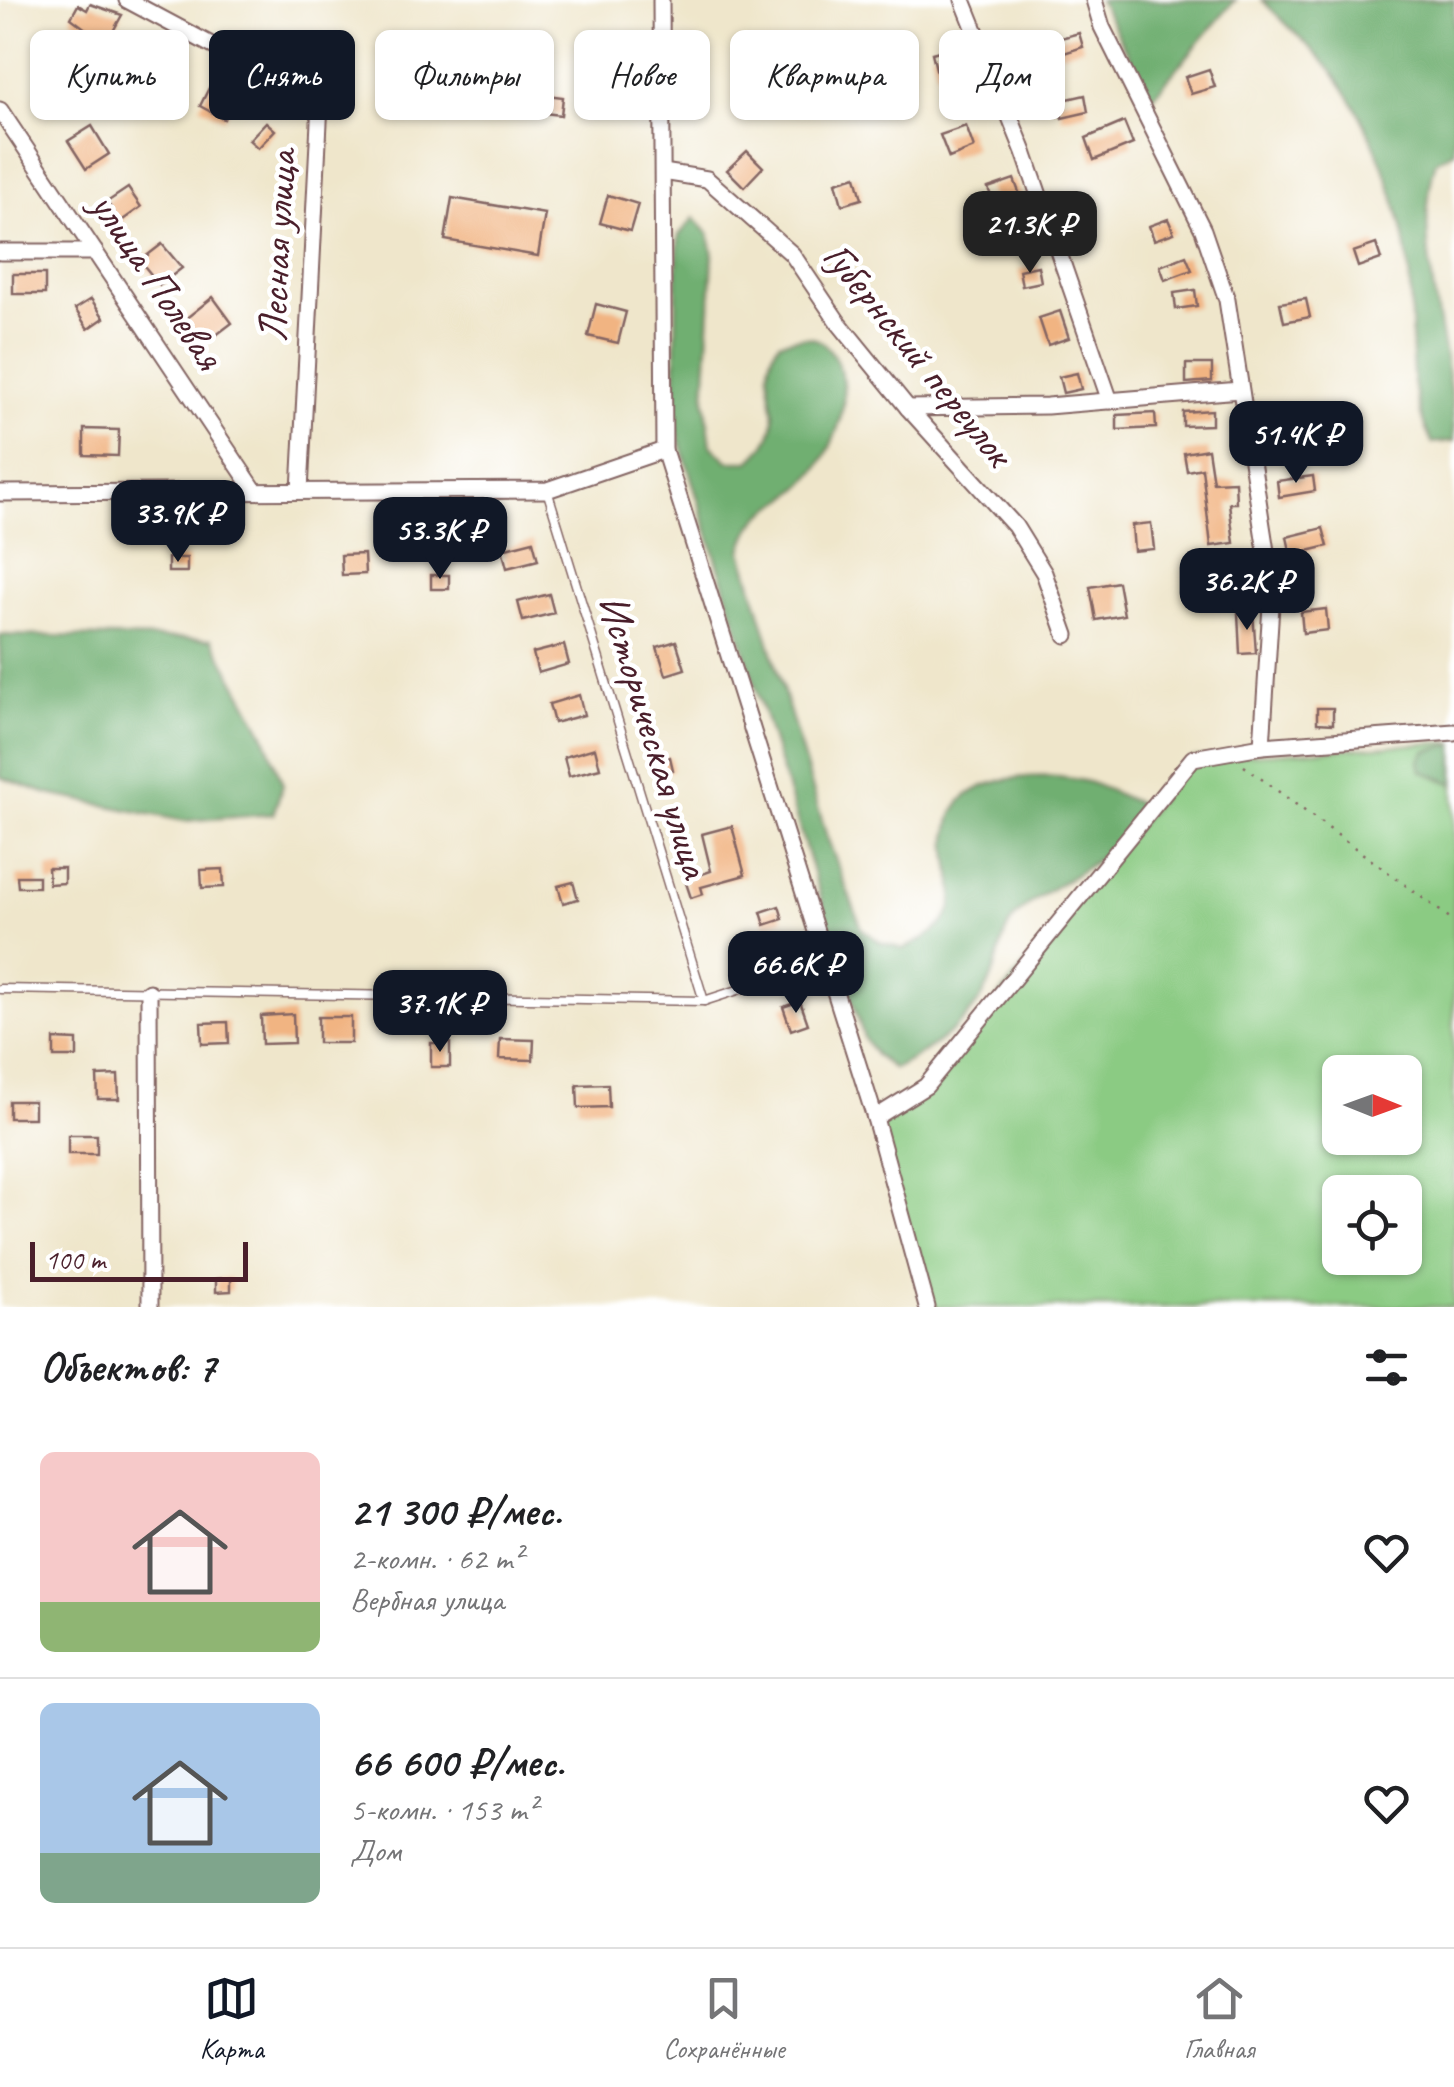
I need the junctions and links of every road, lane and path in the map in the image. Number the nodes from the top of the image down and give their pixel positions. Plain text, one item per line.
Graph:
1 (127, 0) edge
2 (660, 0) edge
3 (962, 0) edge
4 (1094, 0) edge
5 (0, 110) edge
6 (663, 172) junction
7 (0, 252) edge
8 (95, 252) junction
9 (1240, 390) junction
10 (1110, 401) junction
11 (908, 408) junction
12 (664, 450) junction
13 (300, 490) junction
14 (547, 490) junction
15 (255, 491) junction
16 (0, 492) edge
17 (1066, 635) dead end
18 (1454, 732) edge
19 (1262, 746) junction
20 (1227, 753) junction
21 (1454, 920) edge
22 (826, 962) junction
23 (0, 989) edge
24 (149, 992) junction
25 (704, 1001) junction
26 (875, 1118) junction
27 (150, 1307) edge
28 (927, 1307) edge

1 - 13 street, Лесная улица
2 - 6 street
3 - 10 street
4 - 9 street
5 - 8 street, улица Полевая
6 - 11 street, Губернский переулок
6 - 12 street
7 - 8 street
8 - 15 street, улица Полевая
9 - 10 street
9 - 19 street
10 - 11 street
11 - 17 street, Губернский переулок
12 - 14 street
12 - 22 street
13 - 14 street
13 - 15 street
14 - 25 lane, Историческая улица
15 - 16 street
18 - 19 street
19 - 20 street
20 - 21 path
20 - 26 street
22 - 25 lane
22 - 26 street
23 - 24 lane
24 - 25 lane
24 - 27 street
26 - 28 street

